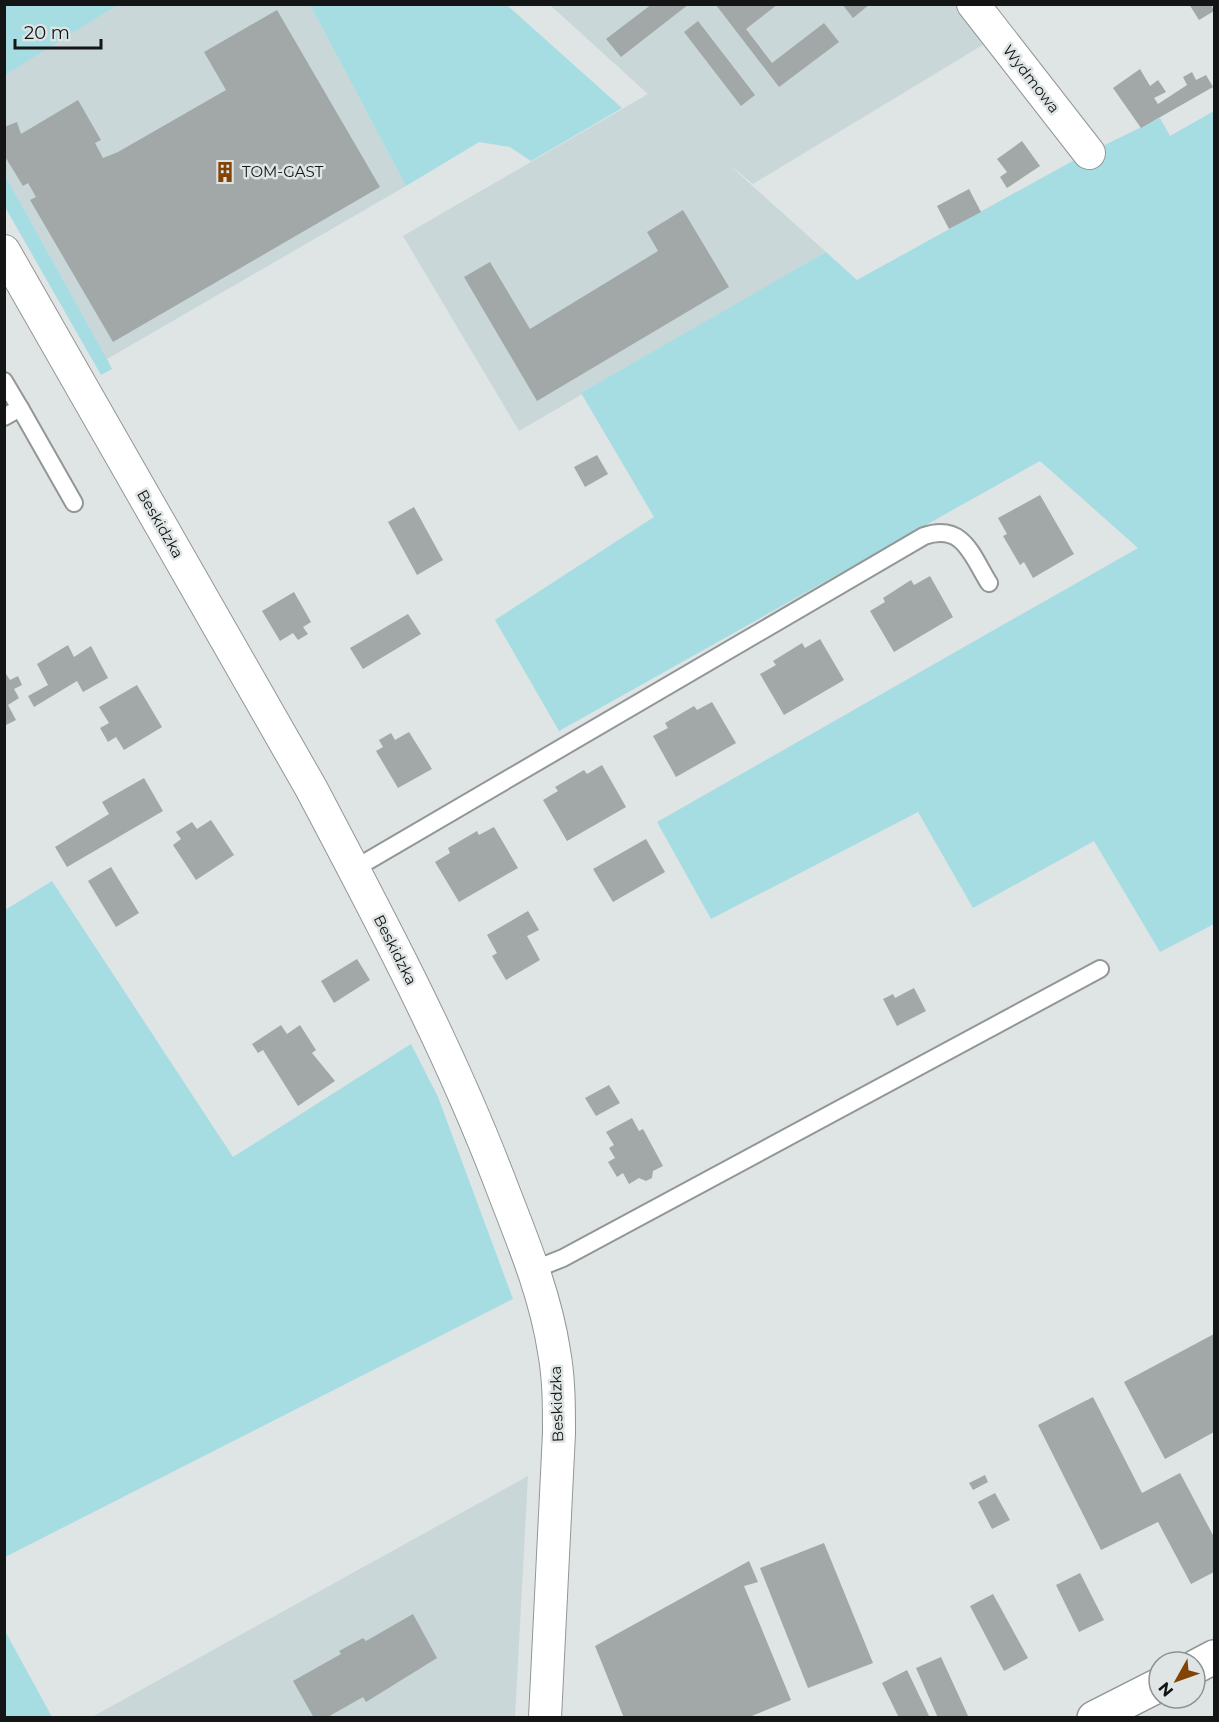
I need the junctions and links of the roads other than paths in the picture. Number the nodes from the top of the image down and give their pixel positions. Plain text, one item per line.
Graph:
1 (973, 4) edge
2 (1089, 153) dead end
3 (4, 251) edge
4 (4, 381) edge
5 (20, 408) junction
6 (4, 417) edge
7 (74, 502) dead end
8 (989, 583) dead end
9 (354, 869) junction
10 (1100, 969) dead end
11 (533, 1270) junction
12 (1147, 1691) edge
13 (545, 1718) edge
14 (1094, 1718) edge

1 - 2 street, Wydmowa
3 - 9 street, Beskidzka
4 - 5 lane
5 - 6 lane
5 - 7 lane
8 - 9 lane
9 - 11 street, Beskidzka
10 - 11 lane
11 - 13 street, Beskidzka
12 - 14 street

